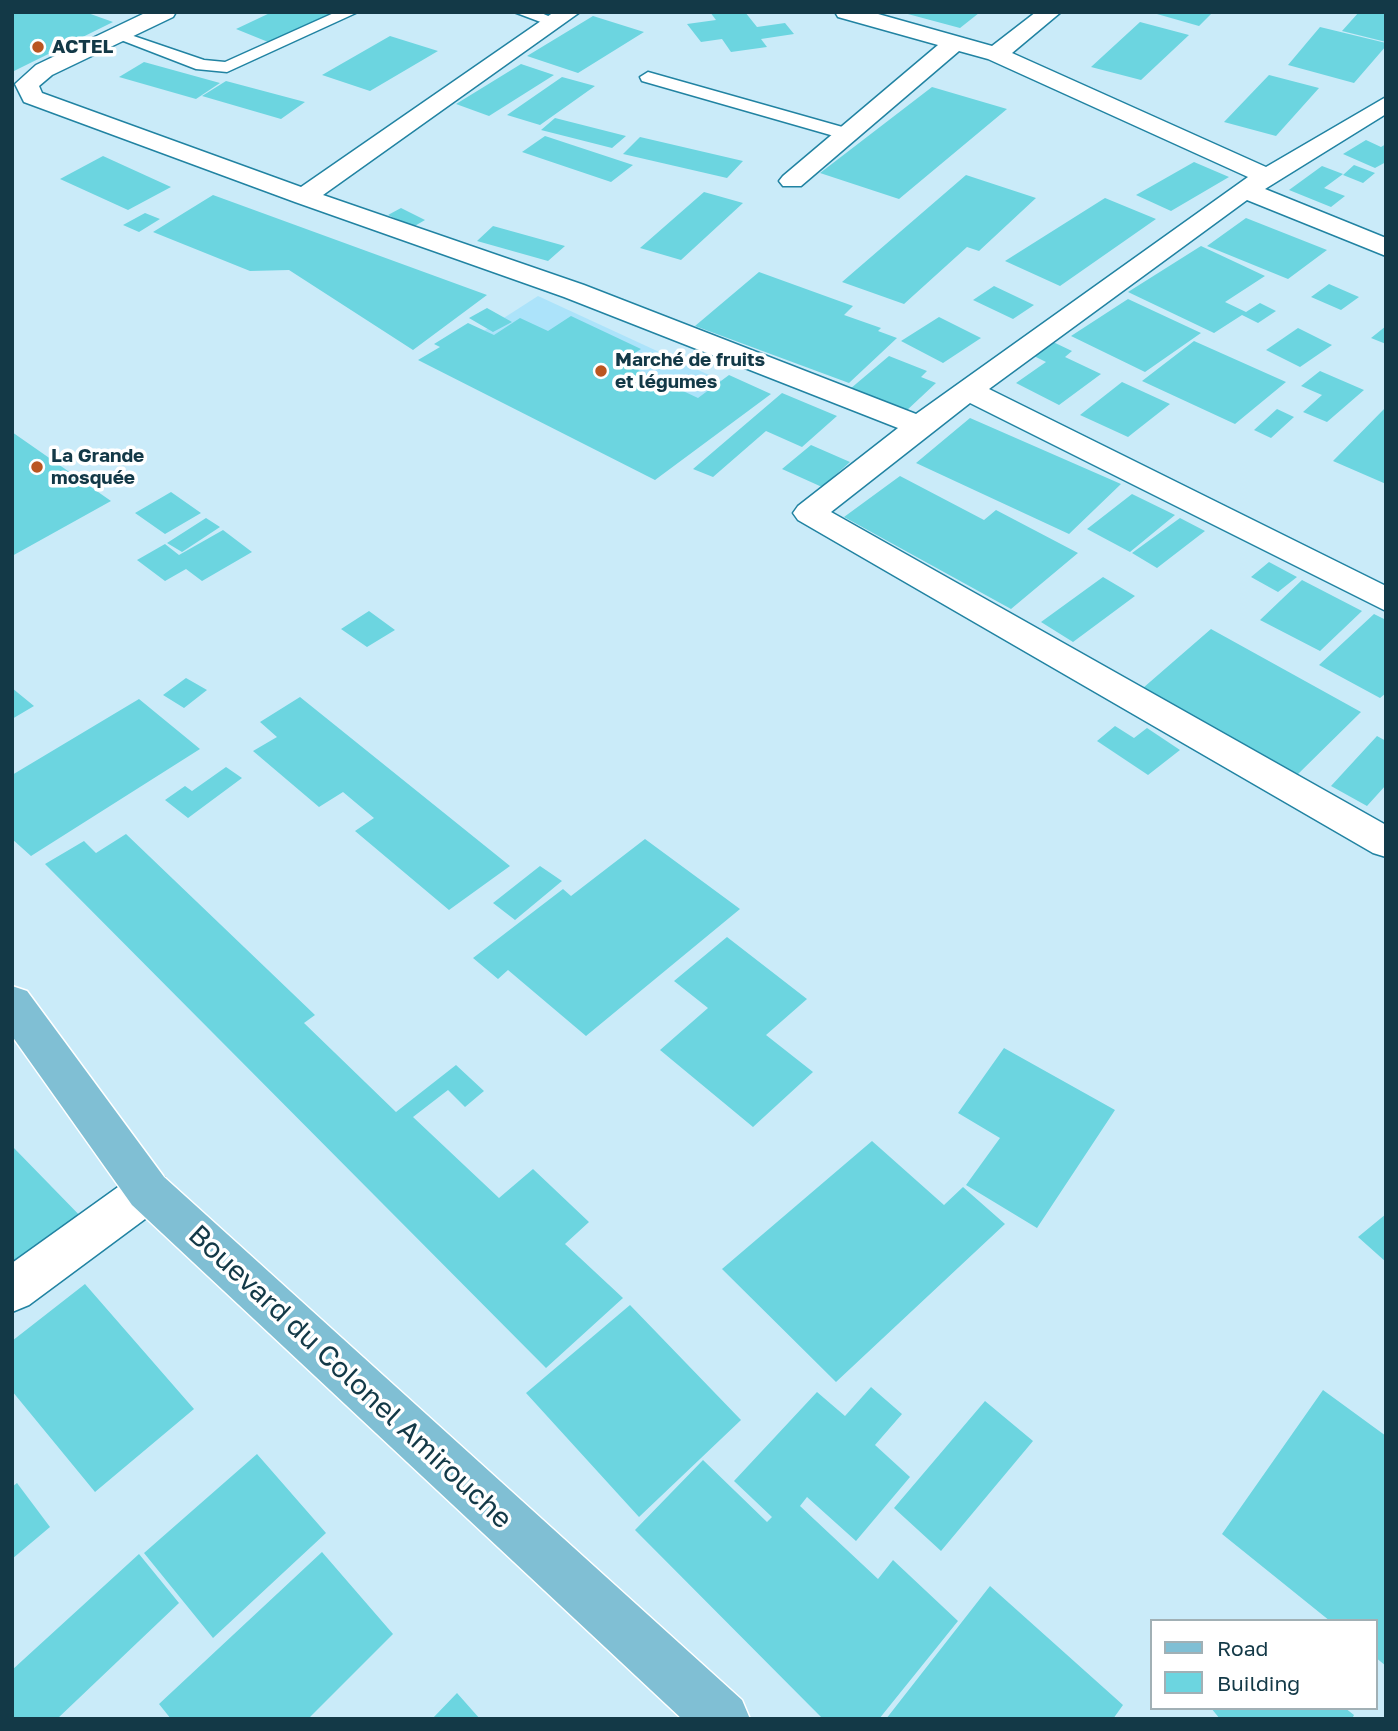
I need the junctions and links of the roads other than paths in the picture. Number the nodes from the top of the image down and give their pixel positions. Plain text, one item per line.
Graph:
1 (165, 12) edge
2 (350, 12) edge
3 (522, 12) edge
4 (846, 12) edge
5 (1050, 12) edge
6 (561, 17) edge
7 (116, 35) junction
8 (955, 42) junction
9 (996, 54) junction
10 (648, 77) dead end
11 (1386, 104) edge
12 (847, 134) junction
13 (792, 181) dead end
14 (1255, 183) junction
15 (304, 197) junction
16 (1386, 248) edge
17 (969, 391) junction
18 (919, 426) junction
19 (1386, 600) edge
20 (1386, 843) edge
21 (12, 1003) edge
22 (148, 1191) junction
23 (12, 1290) edge
24 (723, 1719) edge

1 - 7 street
2 - 7 lane
3 - 6 lane
4 - 8 street
5 - 9 street
6 - 15 street
7 - 15 street
8 - 9 street
8 - 12 street
9 - 14 street
10 - 12 lane
11 - 14 street
12 - 13 street
14 - 16 street
14 - 17 street
15 - 18 street
17 - 18 street
17 - 19 street
18 - 20 street
21 - 22 main road, Bouevard du Colonel Amirouche
22 - 23 street
22 - 24 main road, Bouevard du Colonel Amirouche

